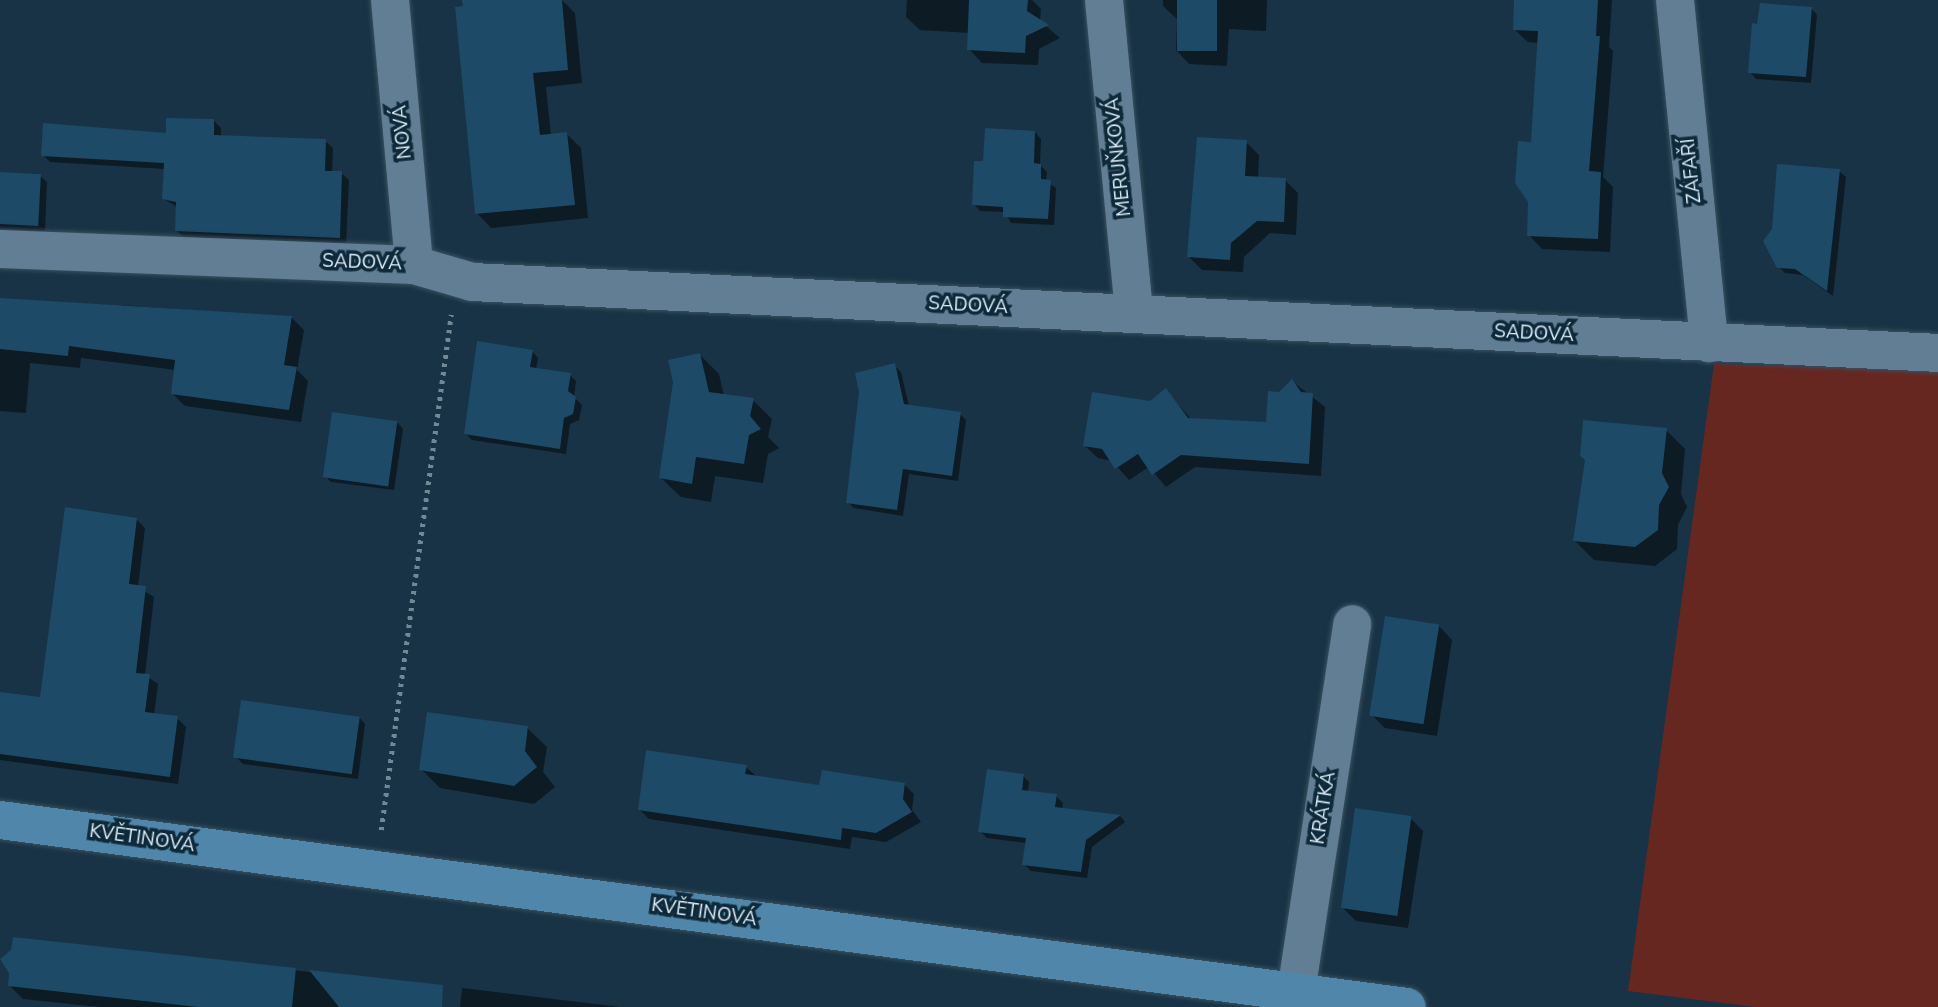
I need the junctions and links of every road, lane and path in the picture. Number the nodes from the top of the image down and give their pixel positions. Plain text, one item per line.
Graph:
1 (390, 0) edge
2 (1104, 0) edge
3 (1675, 0) edge
4 (0, 249) edge
5 (414, 265) junction
6 (456, 280) junction
7 (1134, 314) junction
8 (1709, 343) junction
9 (1938, 353) edge
10 (1352, 624) dead end
11 (0, 820) edge
12 (380, 836) dead end
13 (1296, 992) junction
14 (1407, 1007) edge

1 - 5 street, NOVÁ
2 - 7 street, MERUŇKOVÁ
3 - 8 street, ZÁFAŘÍ
4 - 5 street, SADOVÁ
5 - 6 street, SADOVÁ
6 - 7 street, SADOVÁ
6 - 12 path
7 - 8 street, SADOVÁ
8 - 9 street, SADOVÁ
10 - 13 street, KRÁTKÁ
11 - 13 main road, KVĚTINOVÁ
13 - 14 main road, KVĚTINOVÁ

